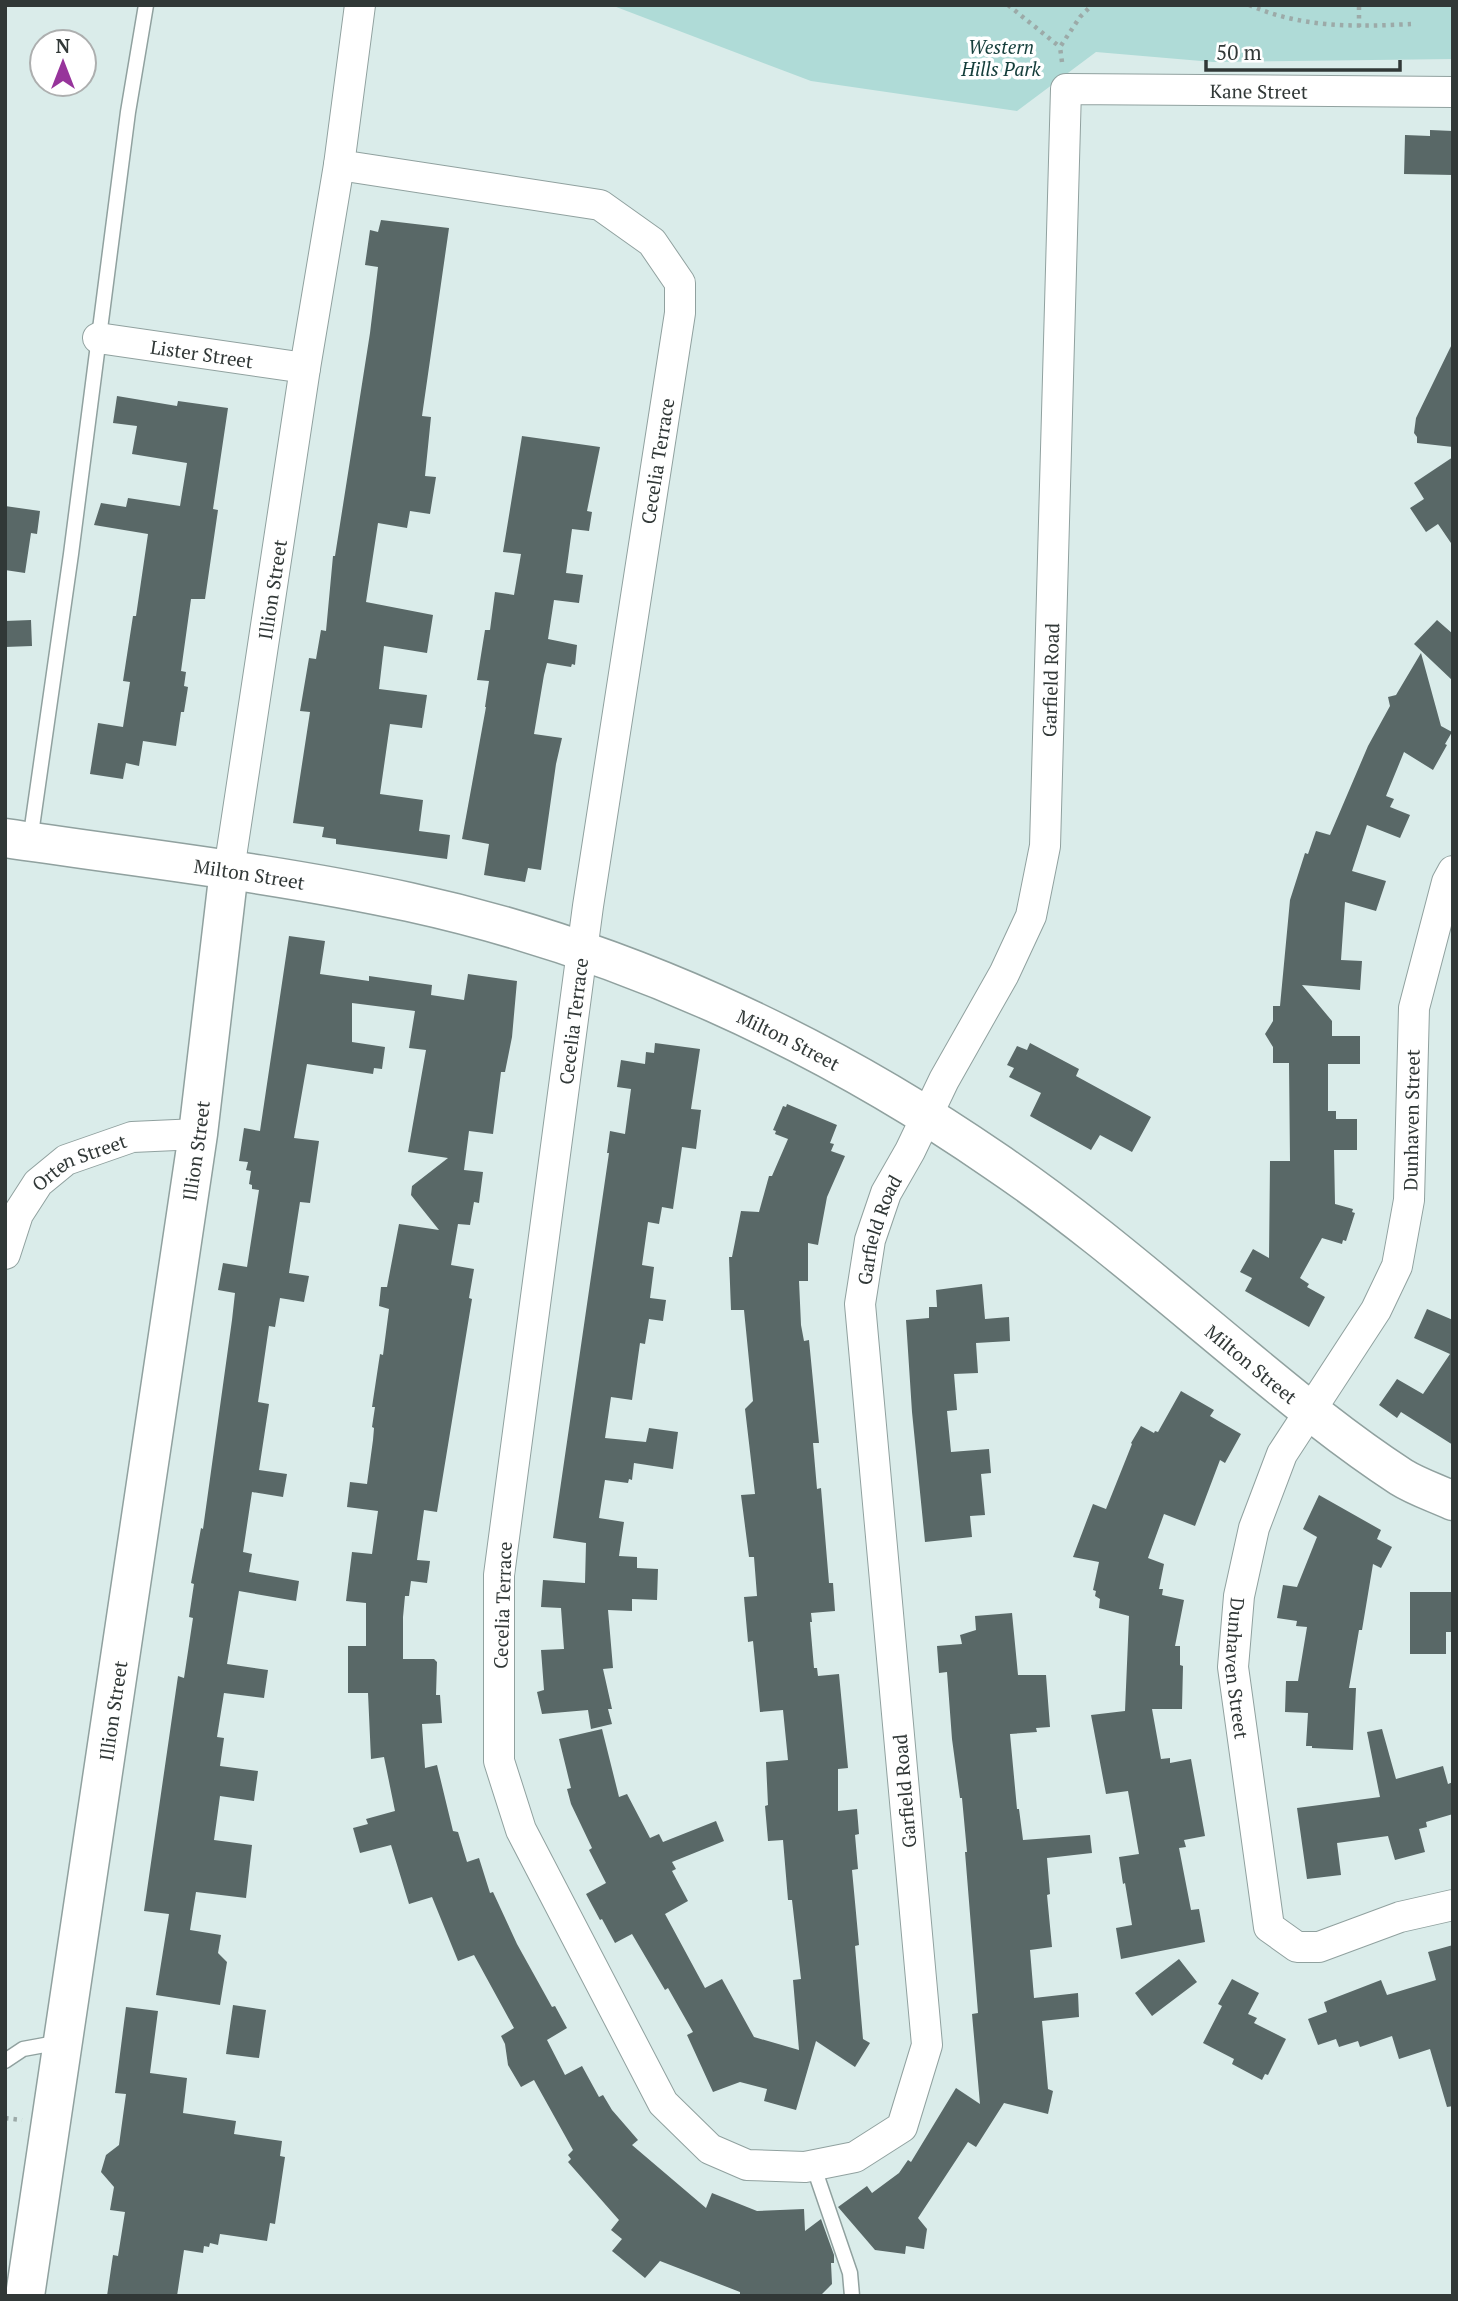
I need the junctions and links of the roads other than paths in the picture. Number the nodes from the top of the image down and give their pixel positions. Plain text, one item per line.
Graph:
1 (146, 5) edge
2 (359, 5) edge
3 (1066, 89) joint
4 (1453, 92) edge
5 (339, 165) junction
6 (98, 338) junction
7 (305, 368) junction
8 (18, 840) edge
9 (229, 870) junction
10 (1453, 871) edge
11 (582, 951) junction
12 (928, 1116) junction
13 (198, 1133) junction
14 (5, 1254) edge
15 (1310, 1411) junction
16 (1453, 1501) edge
17 (1453, 1905) edge
18 (63, 2042) junction
19 (5, 2061) edge
20 (663, 2103) joint
21 (813, 2165) junction
22 (25, 2296) edge
23 (852, 2296) edge

1 - 6 lane
2 - 5 street, Illion Street
3 - 4 street, Kane Street
3 - 12 street, Garfield Road
5 - 7 street, Illion Street
5 - 11 street, Cecelia Terrace
6 - 7 street, Lister Street
6 - 8 lane
7 - 9 street, Illion Street
8 - 9 main road, Milton Street
9 - 11 main road, Milton Street
9 - 13 main road, Illion Street
10 - 15 street, Dunhaven Street
11 - 12 main road, Milton Street
11 - 20 street, Cecelia Terrace
12 - 15 main road, Milton Street
12 - 21 street, Garfield Road
13 - 14 street, Orten Street
13 - 18 main road, Illion Street
15 - 16 main road, Milton Street
15 - 17 street, Dunhaven Street
18 - 19 lane
18 - 22 main road, Illion Street
20 - 21 street, Garfield Road
21 - 23 lane

